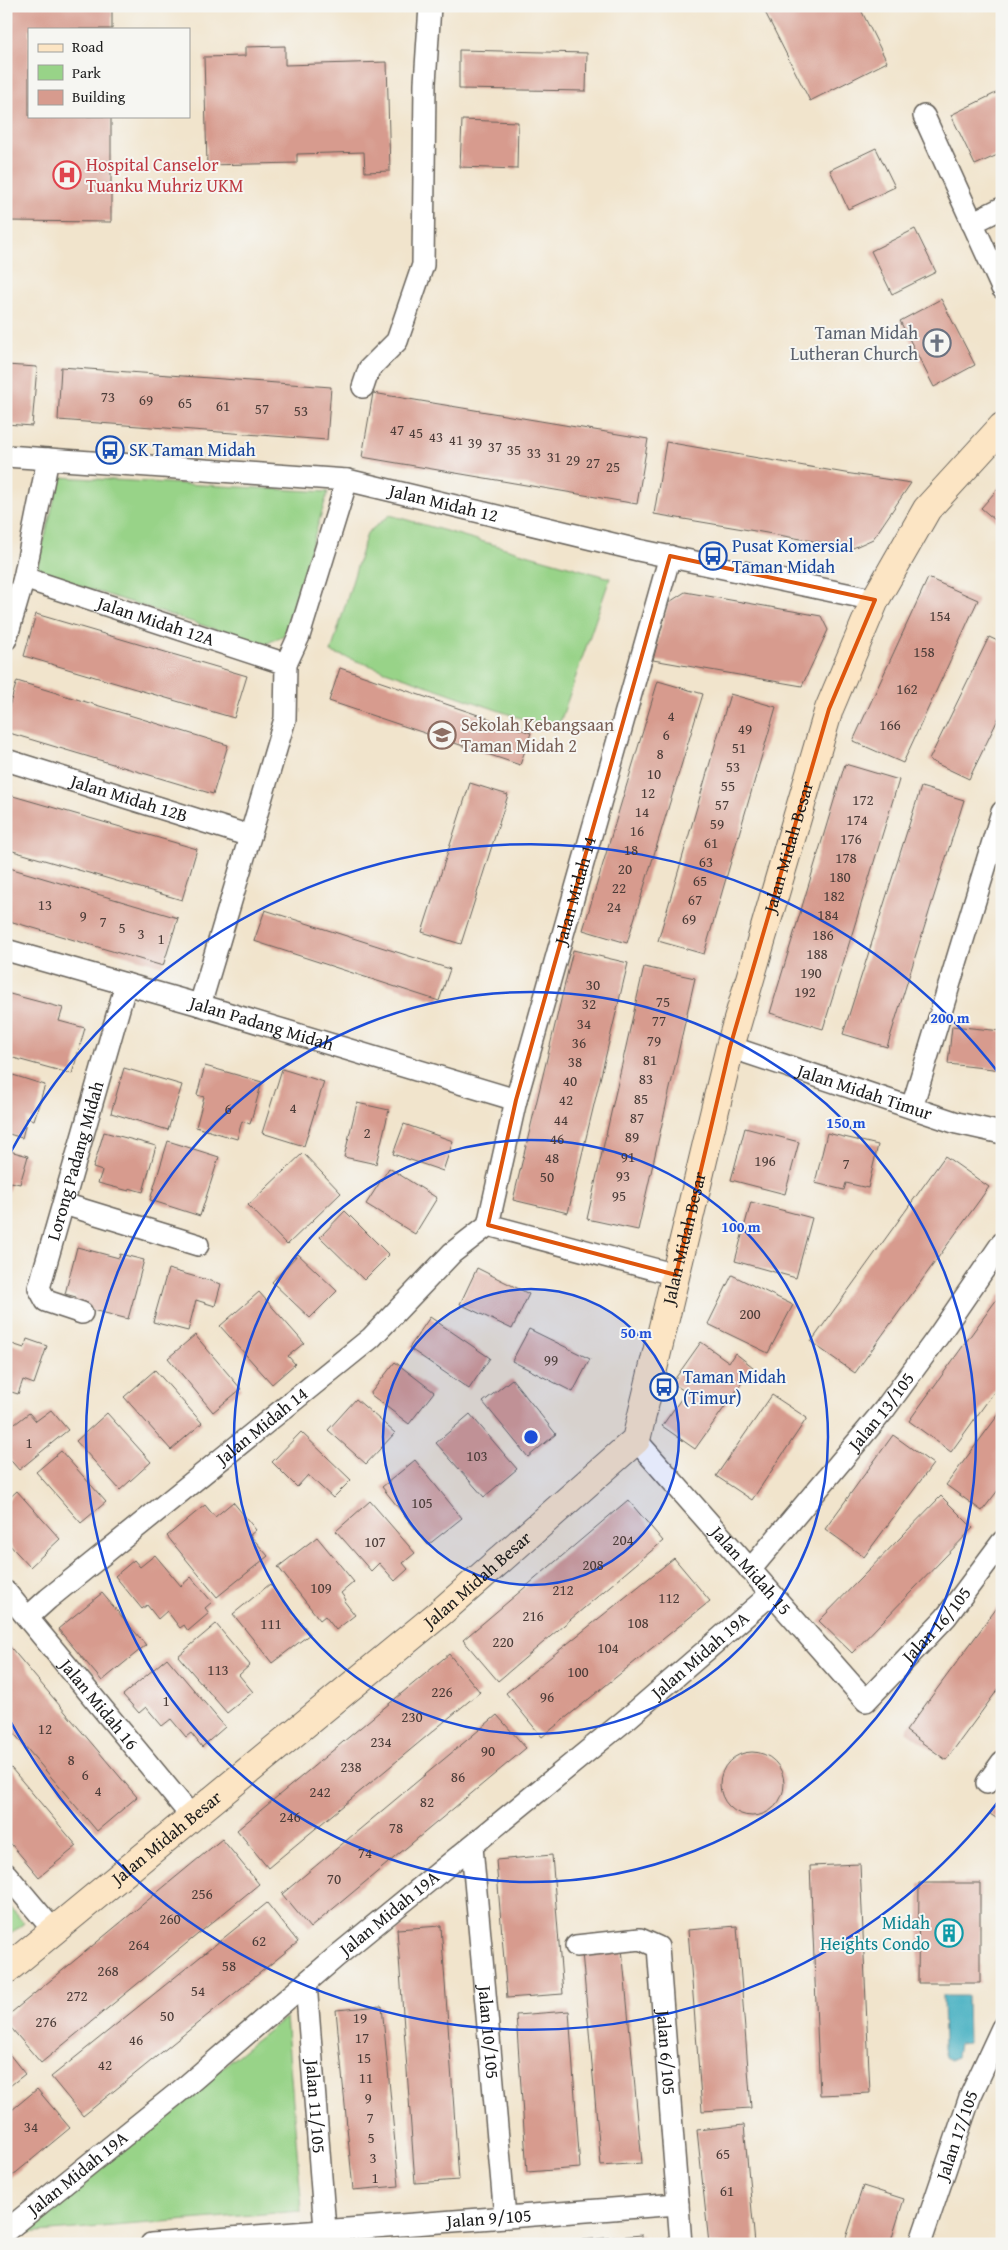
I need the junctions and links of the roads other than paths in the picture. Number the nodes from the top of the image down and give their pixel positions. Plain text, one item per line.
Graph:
1 (430, 6) edge
2 (924, 116) dead end
3 (1002, 208) edge
4 (972, 223) junction
5 (1002, 288) edge
6 (363, 386) dead end
7 (1002, 427) edge
8 (6, 456) edge
9 (48, 459) junction
10 (347, 480) junction
11 (670, 556) junction
12 (24, 578) junction
13 (875, 600) junction
14 (6, 639) edge
15 (286, 664) junction
16 (6, 760) edge
17 (1002, 812) edge
18 (250, 836) junction
19 (6, 950) edge
20 (126, 984) junction
21 (200, 1005) junction
22 (730, 1047) junction
23 (516, 1100) junction
24 (912, 1107) junction
25 (1002, 1134) edge
26 (64, 1204) junction
27 (488, 1225) junction
28 (1002, 1243) edge
29 (198, 1244) dead end
30 (676, 1275) junction
31 (82, 1313) dead end
32 (636, 1440) junction
33 (1002, 1542) edge
34 (750, 1570) junction
35 (6, 1592) edge
36 (771, 1594) junction
37 (28, 1617) junction
38 (866, 1701) joint
39 (1002, 1762) edge
40 (987, 1783) dead end
41 (192, 1817) junction
42 (472, 1847) junction
43 (6, 1874) edge
44 (54, 1931) junction
45 (576, 1946) dead end
46 (6, 1970) edge
47 (306, 1983) junction
48 (1002, 2028) edge
49 (678, 2204) junction
50 (505, 2217) junction
51 (325, 2229) junction
52 (6, 2232) edge
53 (151, 2244) edge
54 (681, 2244) edge
55 (920, 2244) edge

1 - 6 street
2 - 4 street
3 - 4 street
4 - 5 street
7 - 13 street, Jalan Midah Besar
8 - 9 street, Jalan Midah 12
9 - 10 street, Jalan Midah 12
9 - 12 street
10 - 11 street, Jalan Midah 12
10 - 15 street
11 - 13 street, Jalan Midah 12
11 - 23 street, Jalan Midah 14
12 - 14 street
12 - 15 street, Jalan Midah 12A
13 - 22 street, Jalan Midah Besar
15 - 18 street
16 - 18 street, Jalan Midah 12B
17 - 24 street
18 - 21 street
19 - 20 street, Jalan Padang Midah
20 - 21 street, Jalan Padang Midah
20 - 26 street, Lorong Padang Midah
21 - 23 street, Jalan Padang Midah
22 - 24 street, Jalan Midah Timur
22 - 30 street, Jalan Midah Besar
23 - 27 street, Jalan Midah 14
24 - 25 street, Jalan Midah Timur
26 - 29 street
26 - 31 street, Lorong Padang Midah
27 - 30 street
27 - 37 street, Jalan Midah 14
28 - 34 street, Jalan 13/105
30 - 32 street, Jalan Midah Besar
32 - 34 street, Jalan Midah 15
32 - 41 street, Jalan Midah Besar
33 - 38 street, Jalan 16/105
34 - 36 street, Jalan Midah 15
35 - 37 street, Jalan Midah 16
36 - 38 street, Jalan Midah 15
36 - 42 street, Jalan Midah 19A
37 - 41 street, Jalan Midah 16
39 - 40 street
41 - 44 street, Jalan Midah Besar
42 - 47 street, Jalan Midah 19A
42 - 50 street, Jalan 10/105
43 - 44 street
44 - 46 street, Jalan Midah Besar
45 - 49 street, Jalan 6/105
47 - 51 street, Jalan 11/105
47 - 52 street, Jalan Midah 19A
48 - 55 street, Jalan 17/105
49 - 50 street, Jalan 9/105
49 - 54 street, Jalan 6/105
50 - 51 street, Jalan 9/105
51 - 53 street, Jalan 9/105

